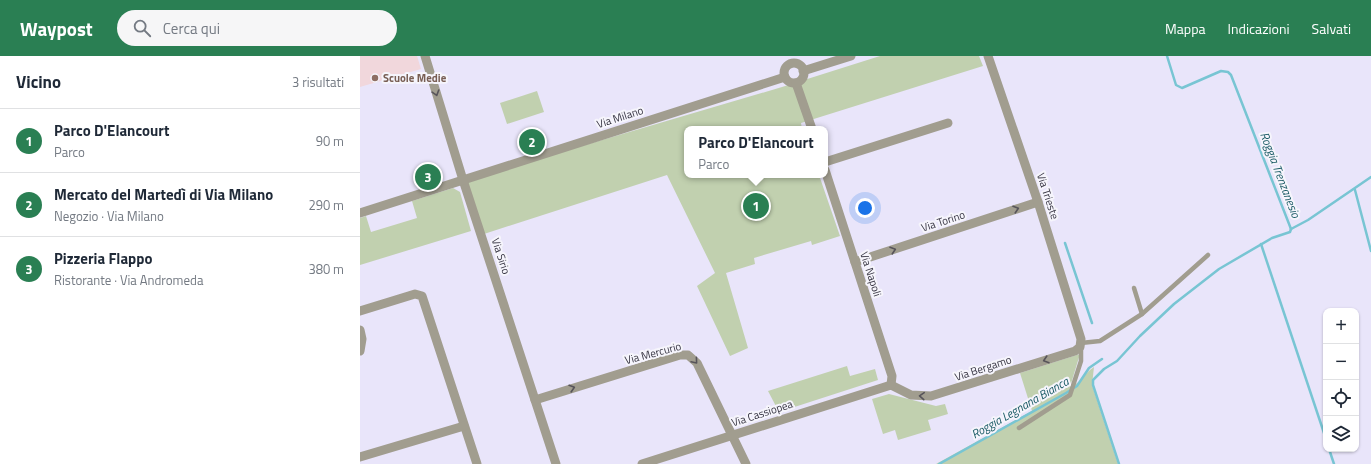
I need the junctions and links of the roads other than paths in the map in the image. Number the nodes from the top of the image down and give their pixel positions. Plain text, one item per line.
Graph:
1 (424, 56) edge
2 (852, 56) edge
3 (988, 56) edge
4 (789, 60) edge
5 (803, 71) junction
6 (785, 77) junction
7 (796, 82) junction
8 (948, 123) dead end
9 (811, 126) edge
10 (828, 161) edge
11 (828, 178) edge
12 (463, 180) junction
13 (1038, 202) junction
14 (360, 213) edge
15 (1208, 255) dead end
16 (856, 262) junction
17 (1134, 288) dead end
18 (360, 311) edge
19 (1142, 314) junction
20 (360, 330) edge
21 (1081, 344) junction
22 (360, 351) edge
23 (891, 385) junction
24 (535, 400) junction
25 (464, 426) junction
26 (1019, 428) dead end
27 (732, 435) junction
28 (360, 457) edge
29 (360, 460) edge
30 (361, 464) edge
31 (477, 464) edge
32 (556, 464) edge
33 (642, 464) edge
34 (746, 464) edge

1 -> 12 street, Via Sirio
2 - 5 street
3 - 13 street, Via Trieste
4 - 5 street
4 - 6 street
5 - 7 street
6 - 7 street
6 - 12 street, Via Milano
7 - 9 street
8 - 10 street
11 - 16 street, Via Napoli
12 - 14 street, Via Milano
12 - 24 street, Via Sirio
16 -> 13 street, Via Torino
13 - 21 street, Via Trieste
15 - 19 lane
16 - 23 street, Via Napoli
17 - 19 lane
18 - 25 street
19 - 21 lane
20 - 22 street
21 -> 23 street, Via Bergamo
21 - 26 lane
23 - 27 street, Via Cassiopea
24 -> 27 street, Via Mercurio
24 - 32 street, Via Sirio
25 - 28 street
25 - 31 street
27 - 33 street, Via Cassiopea
27 - 34 street
29 - 30 street

